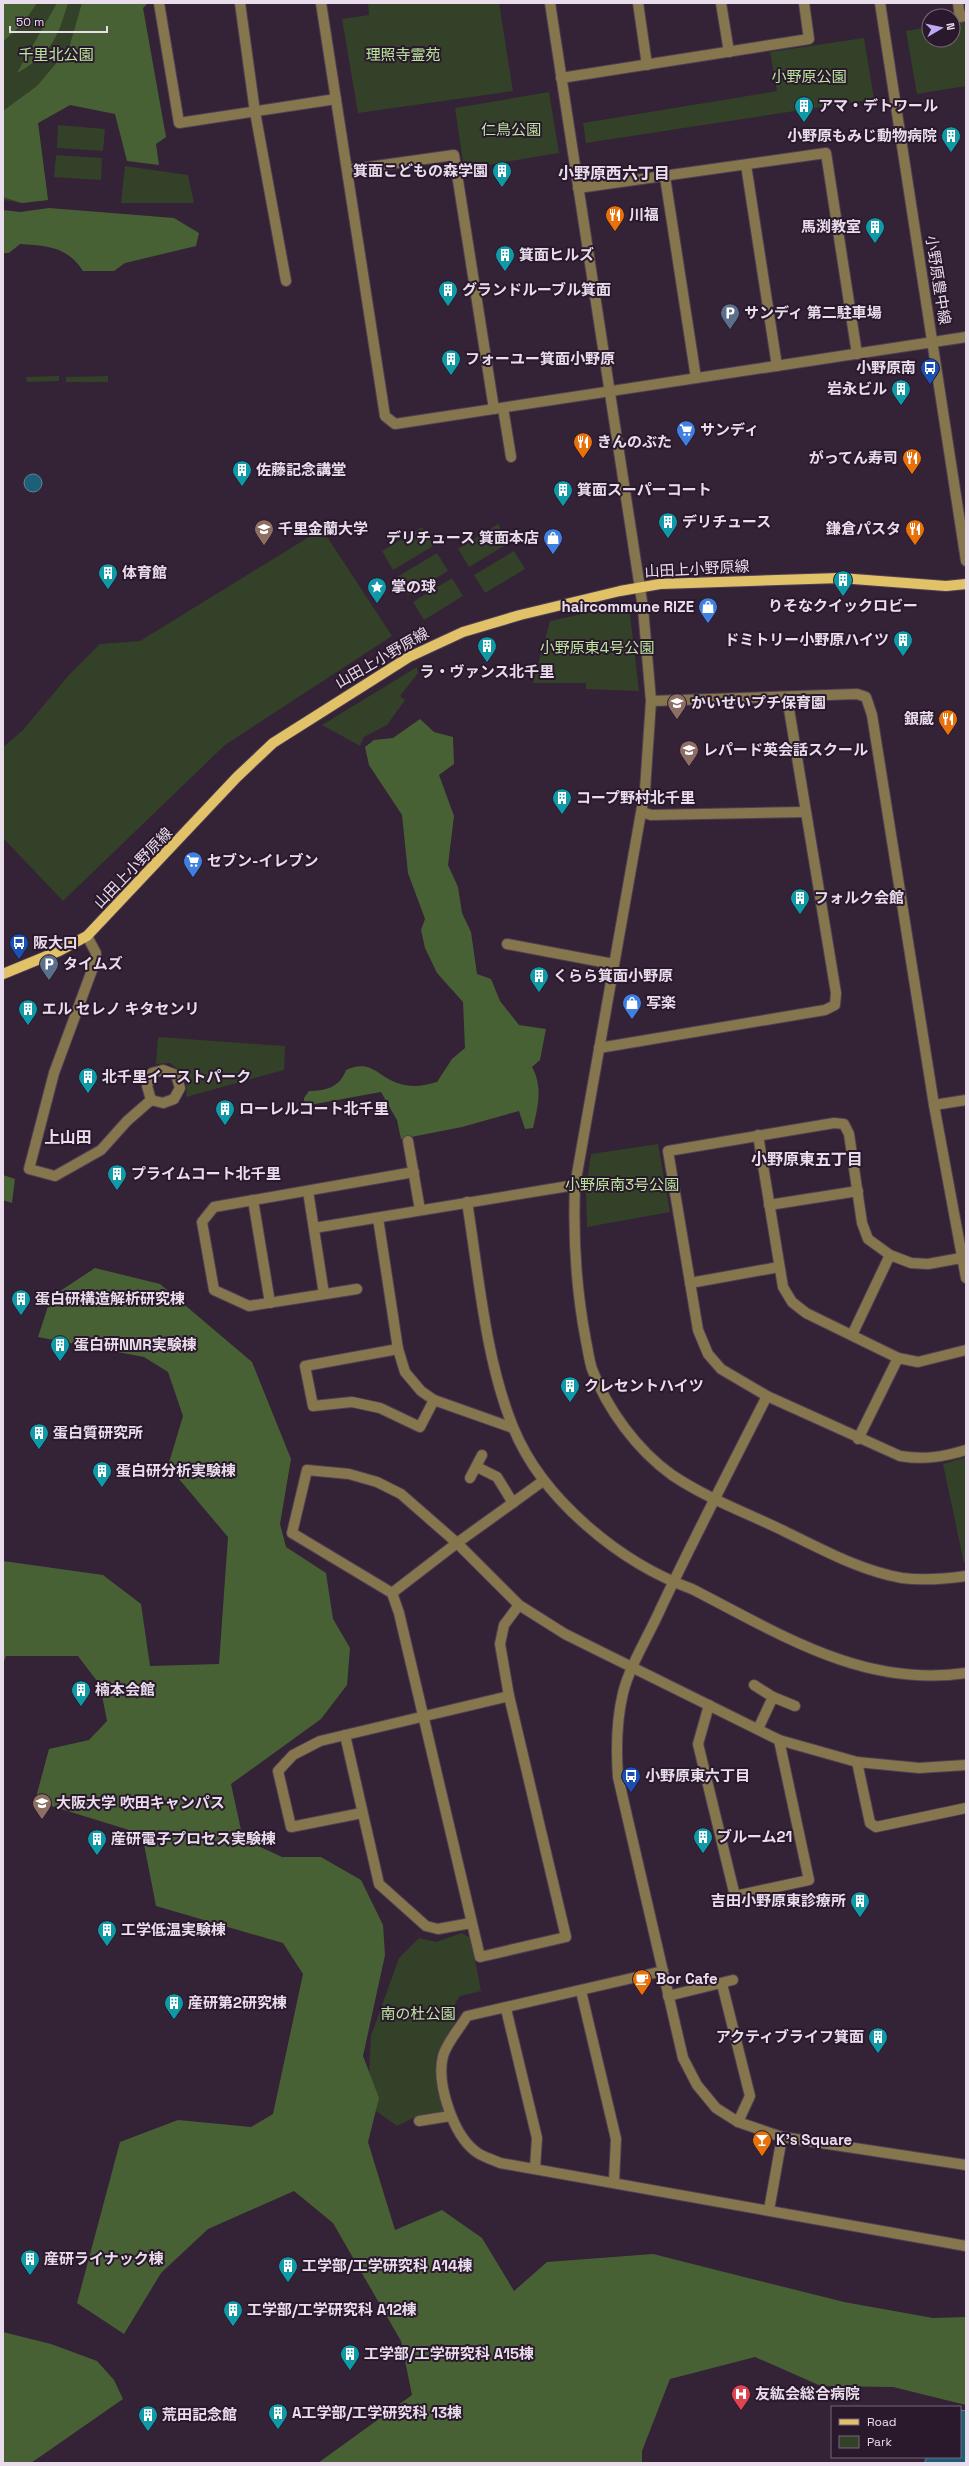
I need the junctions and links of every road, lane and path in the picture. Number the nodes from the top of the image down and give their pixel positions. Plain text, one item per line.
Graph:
1 (159, 3) edge
2 (240, 3) edge
3 (321, 3) edge
4 (550, 3) edge
5 (638, 3) edge
6 (721, 3) edge
7 (804, 3) edge
8 (880, 3) edge
9 (958, 3) edge
10 (966, 16) edge
11 (729, 52) junction
12 (647, 65) junction
13 (561, 78) junction
14 (336, 99) junction
15 (255, 112) junction
16 (746, 165) junction
17 (348, 170) junction
18 (664, 177) junction
19 (578, 188) junction
20 (286, 281) dead end
21 (966, 337) edge
22 (932, 342) junction
23 (857, 354) junction
24 (777, 366) junction
25 (696, 378) junction
26 (610, 391) junction
27 (499, 409) junction
28 (511, 458) dead end
29 (966, 562) edge
30 (966, 584) edge
31 (639, 587) junction
32 (787, 697) junction
33 (651, 701) junction
34 (642, 812) junction
35 (805, 812) junction
36 (88, 936) junction
37 (507, 944) dead end
38 (613, 964) junction
39 (3, 974) edge
40 (599, 1048) junction
41 (151, 1100) dead end
42 (966, 1100) edge
43 (934, 1105) junction
44 (758, 1136) junction
45 (408, 1141) dead end
46 (414, 1172) junction
47 (575, 1185) junction
48 (308, 1191) junction
49 (858, 1191) junction
50 (253, 1200) junction
51 (468, 1202) junction
52 (769, 1205) junction
53 (420, 1210) junction
54 (378, 1218) junction
55 (314, 1228) junction
56 (890, 1255) junction
57 (961, 1258) junction
58 (780, 1267) junction
59 (966, 1278) edge
60 (690, 1282) junction
61 (357, 1289) dead end
62 (324, 1294) junction
63 (270, 1303) junction
64 (852, 1335) junction
65 (398, 1349) junction
66 (966, 1350) edge
67 (898, 1358) junction
68 (767, 1396) junction
69 (434, 1400) junction
70 (513, 1428) junction
71 (858, 1439) junction
72 (966, 1450) edge
73 (482, 1455) dead end
74 (477, 1467) junction
75 (470, 1478) dead end
76 (543, 1482) junction
77 (716, 1498) junction
78 (513, 1503) junction
79 (457, 1543) junction
80 (966, 1576) edge
81 (673, 1582) junction
82 (392, 1593) junction
83 (519, 1605) junction
84 (632, 1669) junction
85 (966, 1673) edge
86 (754, 1685) dead end
87 (509, 1696) junction
88 (773, 1697) junction
89 (709, 1705) junction
90 (795, 1706) dead end
91 (424, 1718) junction
92 (758, 1729) junction
93 (345, 1735) junction
94 (779, 1740) junction
95 (857, 1762) junction
96 (966, 1765) edge
97 (966, 1808) edge
98 (362, 1813) junction
99 (471, 1922) junction
100 (663, 1971) junction
101 (734, 1980) dead end
102 (722, 1984) junction
103 (581, 1991) junction
104 (668, 1996) junction
105 (506, 2009) junction
106 (450, 2116) junction
107 (419, 2122) dead end
108 (738, 2122) junction
109 (782, 2137) junction
110 (966, 2165) edge
111 (535, 2168) junction
112 (614, 2182) junction
113 (769, 2210) junction
114 (966, 2246) edge

1 - 15 street
2 - 15 street
3 - 14 street
4 - 13 street
5 - 12 street
6 - 11 street
7 - 11 street
8 - 22 street, 小野原豊中線
9 - 10 street
11 - 12 street
12 - 13 street
13 - 19 street
14 - 15 street
14 - 17 street
15 - 20 street
16 - 18 street
16 - 23 street
16 - 24 street
17 - 27 street
17 - 27 street
18 - 19 street
18 - 25 street
19 - 26 street
21 - 22 street
22 - 23 street
22 - 29 street, 小野原豊中線
23 - 24 street
24 - 25 street
25 - 26 street
26 - 27 street
26 - 31 street
27 - 28 street
30 - 31 main road, 山田上小野原線
31 - 33 street
31 - 36 main road, 山田上小野原線
32 - 33 street
32 - 35 street
32 - 43 street
33 - 34 street
34 - 35 street
34 - 38 street
35 - 40 street
36 - 39 main road, 山田上小野原線
36 - 41 street
37 - 38 street
38 - 40 street
40 - 47 street
42 - 43 street
43 - 57 street
44 - 49 street
44 - 52 street
44 - 60 street
45 - 46 street
46 - 48 street
46 - 53 street
47 - 51 street
47 - 77 street
48 - 50 street
48 - 55 street
49 - 52 street
49 - 56 street
50 - 63 street
50 - 63 street
51 - 53 street
51 - 70 street
52 - 58 street
53 - 54 street
54 - 55 street
54 - 65 street
55 - 62 street
56 - 57 street
56 - 64 street
57 - 59 street
58 - 60 street
58 - 64 street
60 - 68 street
61 - 62 street
62 - 63 street
64 - 67 street
65 - 69 street
65 - 69 street
66 - 67 street
67 - 71 street
68 - 71 street
68 - 77 street
69 - 70 street
70 - 76 street
71 - 72 street
73 - 74 street
74 - 75 street
74 - 78 street
76 - 78 street
76 - 81 street
77 - 80 street
77 - 81 street
78 - 79 street
79 - 82 street
79 - 82 street
79 - 83 street
81 - 84 street
81 - 85 street
82 - 91 street
83 - 84 street
83 - 87 street
84 - 89 street
84 - 100 street
86 - 88 street
87 - 91 street
87 - 99 street
88 - 90 street
88 - 92 street
89 - 92 street
89 - 94 street
91 - 93 street
91 - 99 street
92 - 94 street
93 - 98 street
93 - 98 street
94 - 95 street
95 - 96 street
95 - 97 street
98 - 99 street
100 - 103 street
100 - 104 street
101 - 102 street
102 - 104 street
102 - 108 street
103 - 105 street
103 - 112 street
104 - 108 street
105 - 106 street
105 - 111 street
106 - 107 street
106 - 111 street
108 - 109 street
109 - 110 street
109 - 113 street
111 - 112 street
112 - 113 street
113 - 114 street

